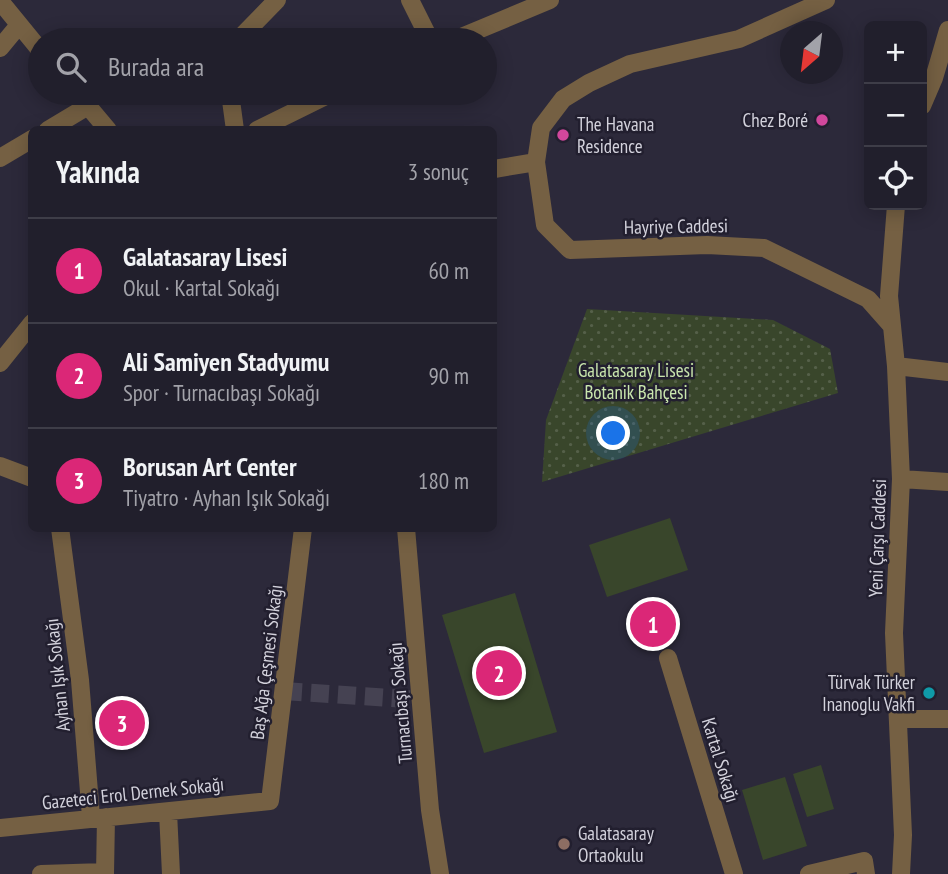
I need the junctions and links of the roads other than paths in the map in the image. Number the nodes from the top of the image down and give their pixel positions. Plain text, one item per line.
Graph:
1 (410, 0) edge
2 (550, 0) edge
3 (826, 0) edge
4 (0, 1) edge
5 (267, 3) edge
6 (19, 25) junction
7 (247, 28) edge
8 (424, 28) edge
9 (483, 28) edge
10 (948, 30) edge
11 (28, 36) edge
12 (0, 48) edge
13 (934, 78) junction
14 (948, 92) edge
15 (927, 94) edge
16 (76, 105) edge
17 (88, 105) edge
18 (232, 105) edge
19 (308, 105) edge
20 (53, 126) edge
21 (105, 126) edge
22 (234, 126) edge
23 (265, 126) edge
24 (28, 141) edge
25 (0, 158) edge
26 (537, 162) junction
27 (497, 169) edge
28 (896, 210) edge
29 (889, 296) junction
30 (868, 299) junction
31 (891, 325) junction
32 (28, 328) edge
33 (0, 363) edge
34 (896, 366) junction
35 (948, 372) edge
36 (0, 466) edge
37 (28, 476) edge
38 (901, 479) junction
39 (948, 482) edge
40 (61, 532) edge
41 (303, 532) edge
42 (406, 532) edge
43 (668, 658) dead end
44 (898, 719) junction
45 (948, 719) edge
46 (270, 801) joint
47 (168, 812) junction
48 (99, 817) junction
49 (0, 828) edge
50 (105, 873) edge
51 (41, 874) edge
52 (171, 874) edge
53 (440, 874) edge
54 (447, 874) edge
55 (734, 874) edge
56 (808, 874) edge
57 (866, 874) edge
58 (901, 874) edge

1 - 8 street
2 - 9 street
3 - 26 street, Hayriye Caddesi
4 - 6 street
5 - 7 street
6 - 11 street
6 - 12 street
10 - 13 street
13 - 14 street
13 - 15 street
16 - 20 street
17 - 21 street
18 - 22 street
19 - 23 street
24 - 25 street
26 - 27 street
26 - 30 street, Hayriye Caddesi
28 - 29 street, Yeni Çarşı Caddesi
29 - 30 street
29 - 31 street, Yeni Çarşı Caddesi
30 - 31 street, Hayriye Caddesi
31 - 34 street, Yeni Çarşı Caddesi
32 - 33 street
34 - 35 street
34 - 38 street, Yeni Çarşı Caddesi
36 - 37 street
38 - 39 street
38 - 44 street, Yeni Çarşı Caddesi
40 - 48 street, Ayhan Işık Sokağı
41 - 46 street, Baş Ağa Çeşmesi Sokağı
42 - 53 street, Turnacıbaşı Sokağı
43 - 55 street, Kartal Sokağı
44 - 45 street
44 - 58 street, Yeni Çarşı Caddesi
46 - 47 street, Gazeteci Erol Dernek Sokağı
47 - 48 street, Gazeteci Erol Dernek Sokağı
47 - 52 street
48 - 49 street, Gazeteci Erol Dernek Sokağı
48 - 50 street, Ayhan Işık Sokağı
50 - 51 street
53 - 54 street
56 - 57 street

